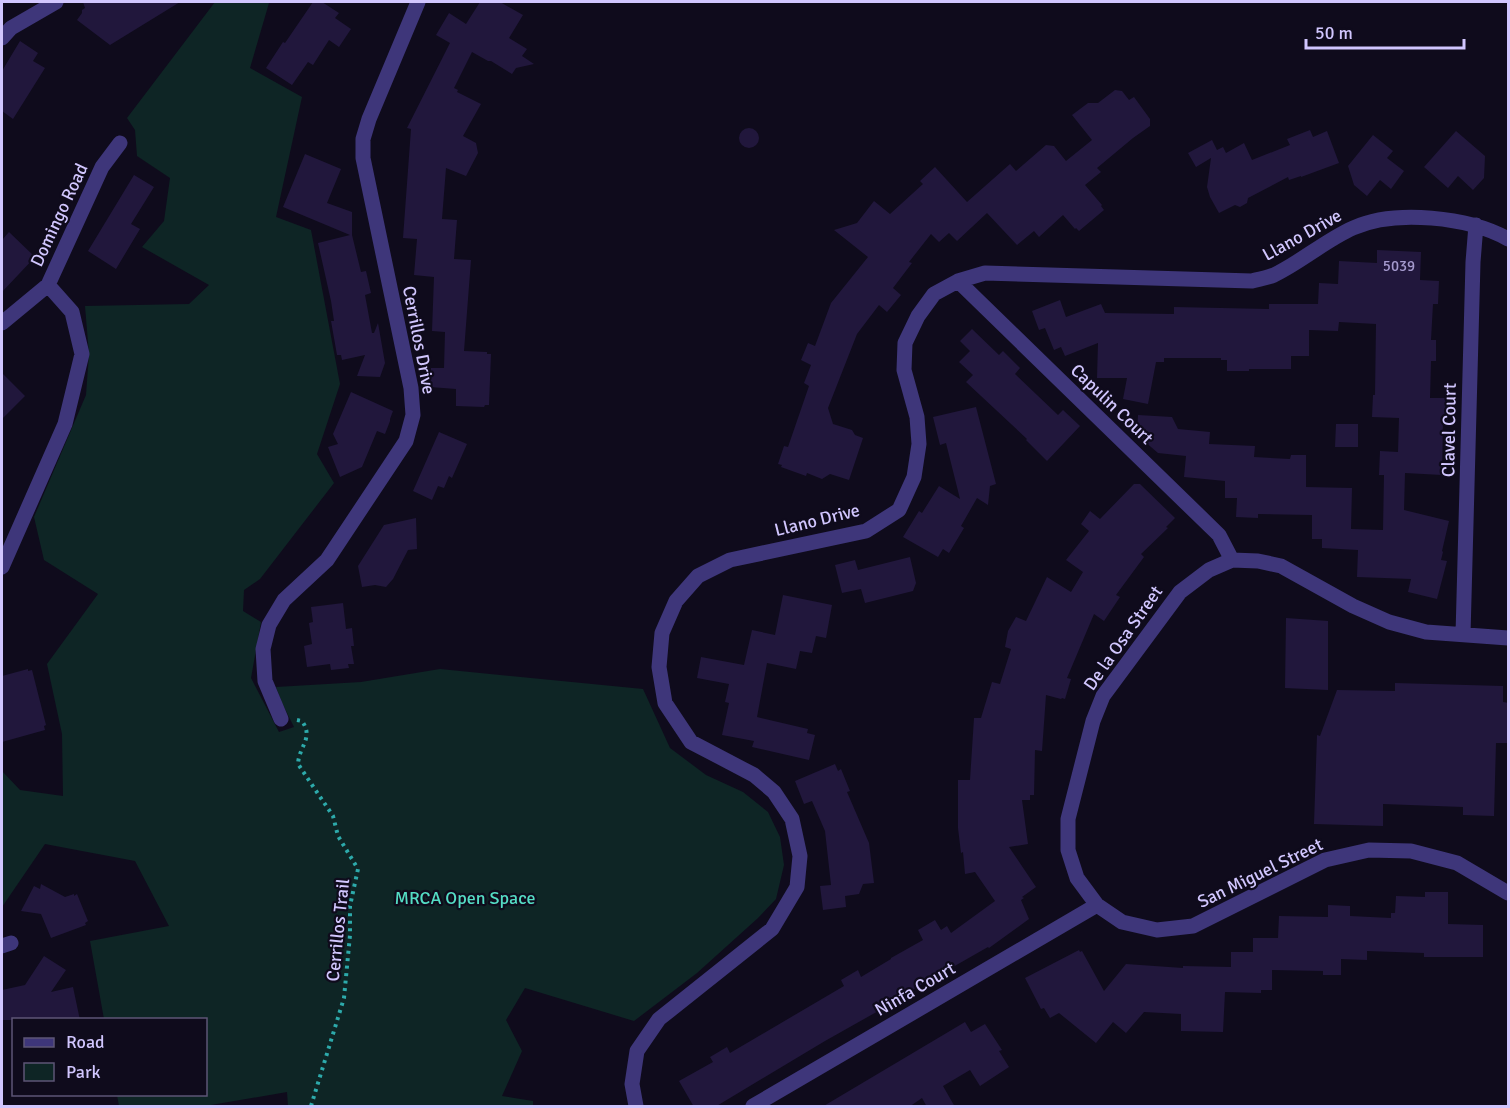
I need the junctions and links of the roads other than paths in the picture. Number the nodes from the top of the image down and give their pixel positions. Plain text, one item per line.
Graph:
1 (56, 2) edge
2 (418, 2) edge
3 (2, 38) edge
4 (120, 143) dead end
5 (1476, 225) junction
6 (1509, 239) edge
7 (958, 281) junction
8 (48, 285) junction
9 (2, 323) edge
10 (1232, 560) junction
11 (2, 567) edge
12 (1463, 635) junction
13 (1509, 638) edge
14 (281, 719) road end
15 (1509, 893) edge
16 (1097, 905) junction
17 (636, 1107) edge
18 (753, 1107) edge

1 - 3 street
2 - 14 street, Cerrillos Drive
4 - 8 street, Domingo Road
5 - 6 street, Llano Drive
5 - 7 street, Llano Drive
5 - 12 street, Clavel Court
7 - 10 street, Capulin Court
7 - 17 street, Llano Drive
8 - 9 street, Domingo Road
8 - 11 street
10 - 12 street, De la Osa Street
10 - 16 street, De la Osa Street
12 - 13 street, De la Osa Street
15 - 16 street, San Miguel Street
16 - 18 street, Ninfa Court

